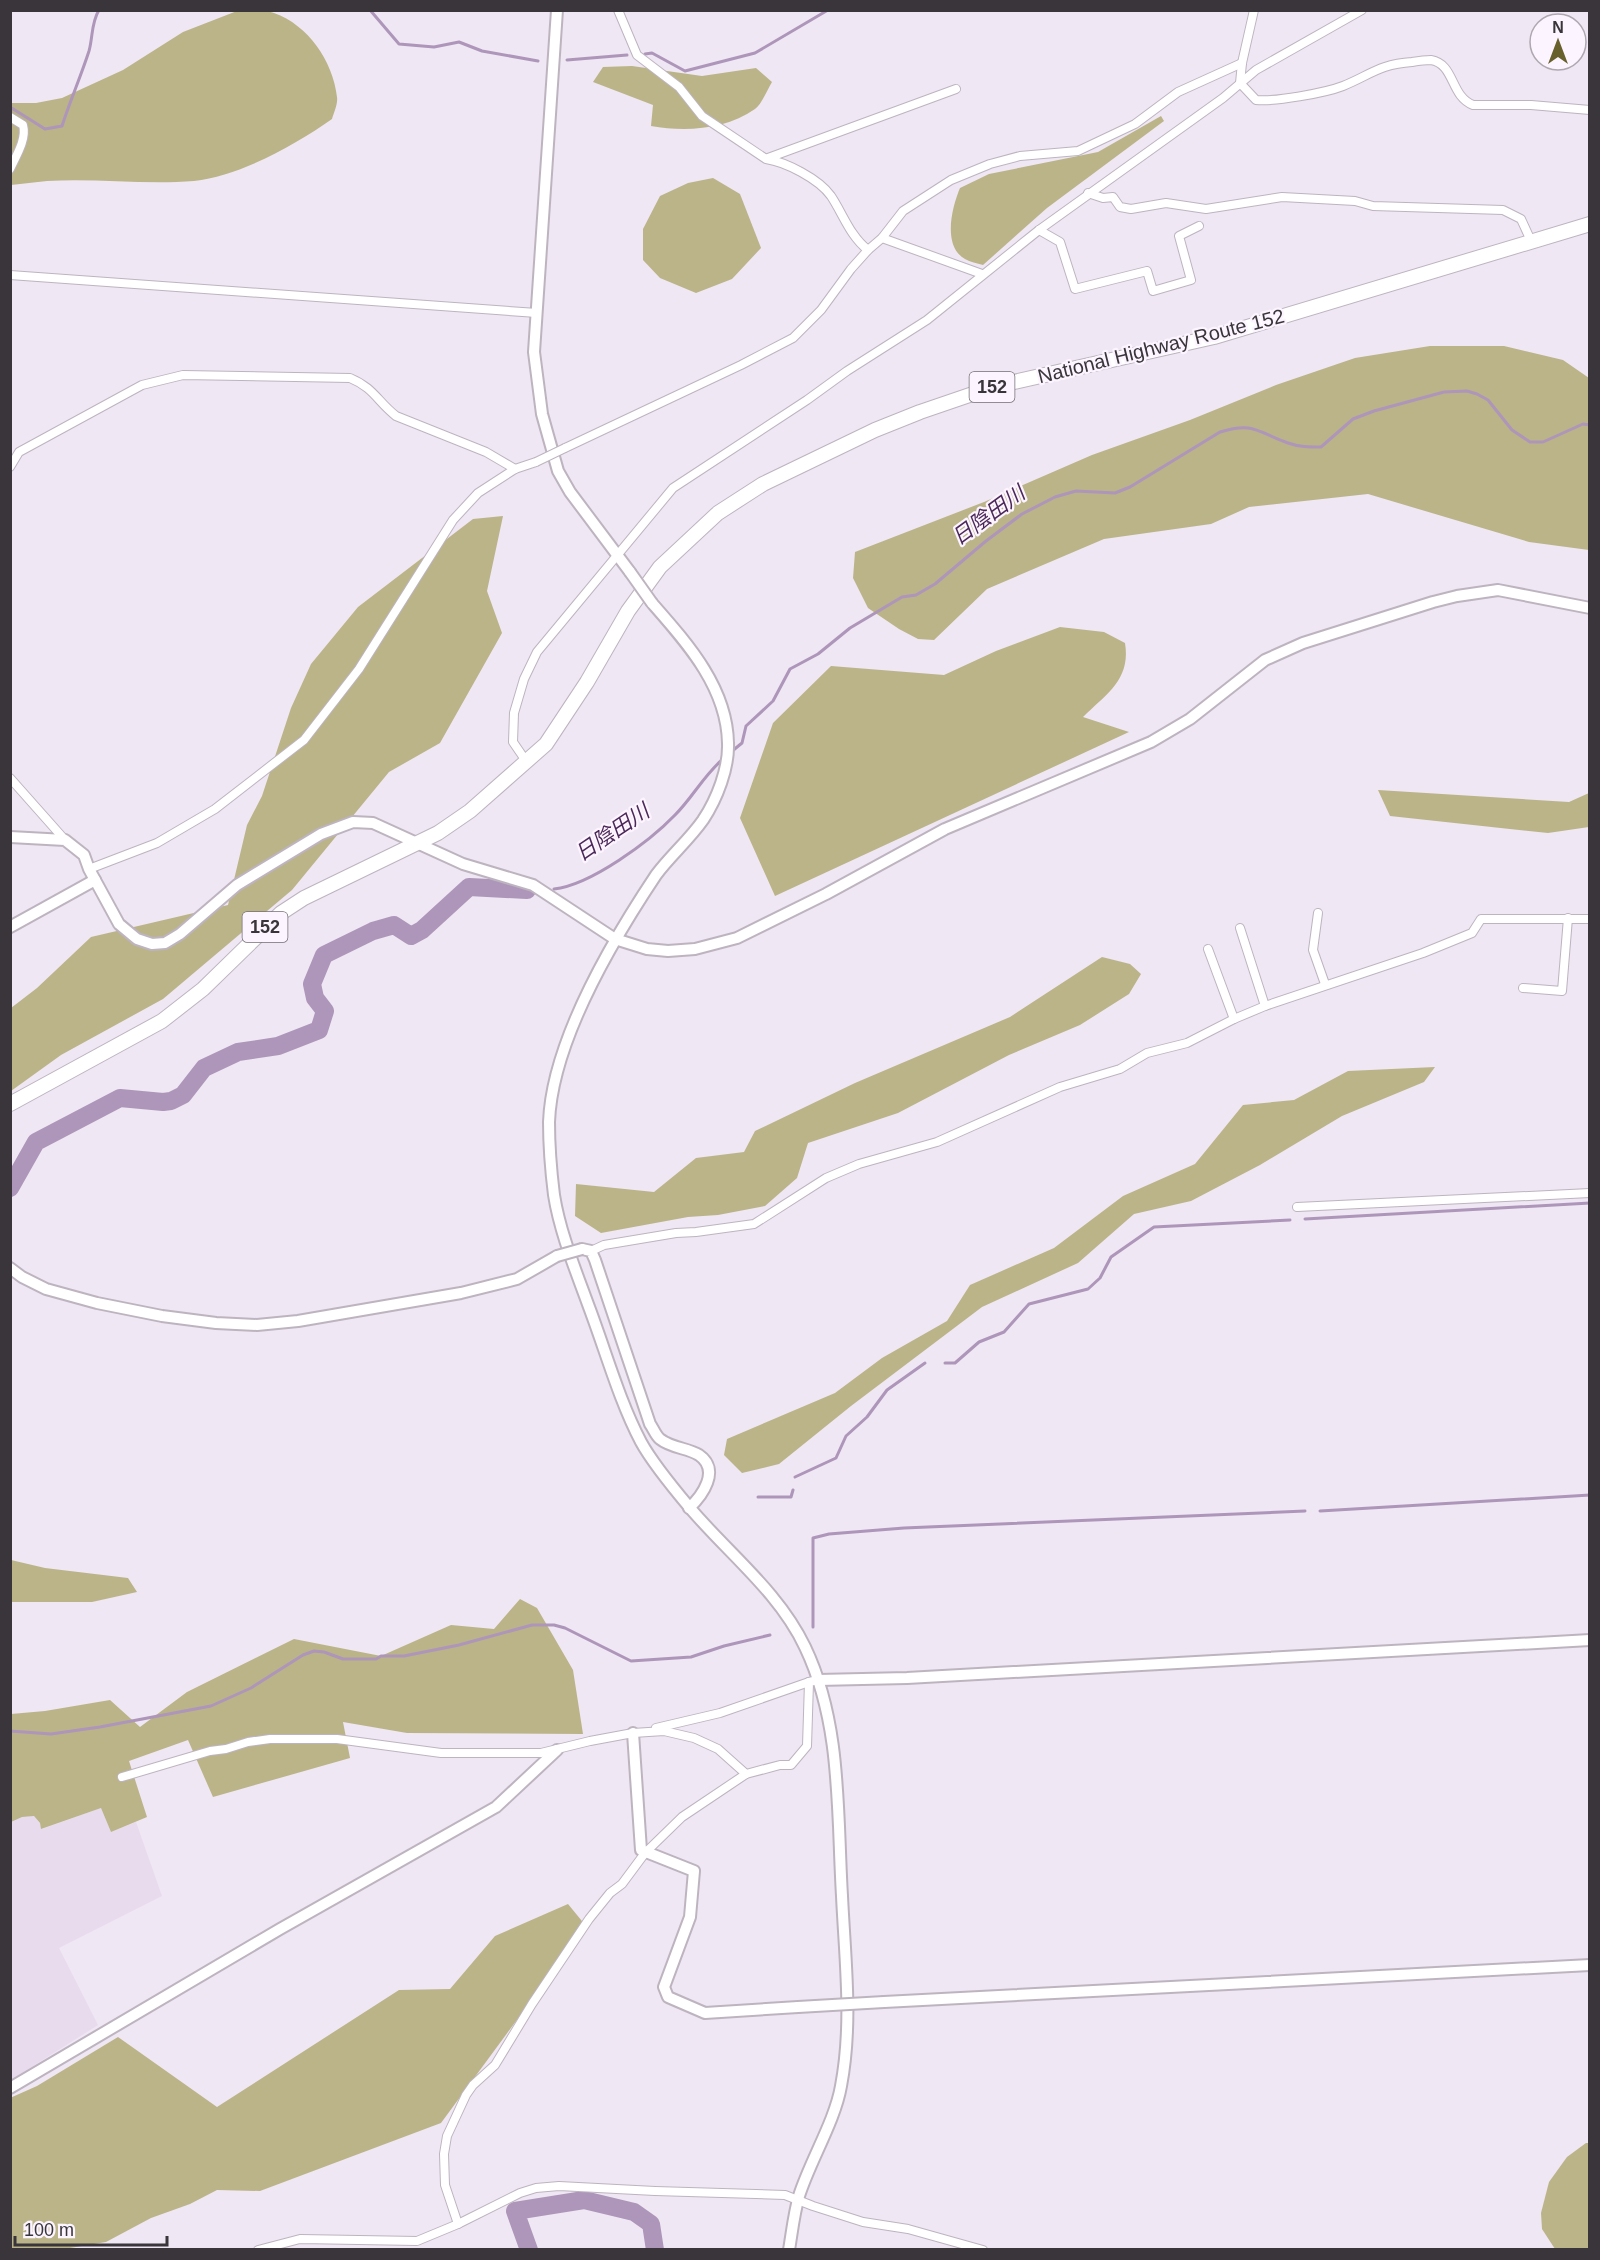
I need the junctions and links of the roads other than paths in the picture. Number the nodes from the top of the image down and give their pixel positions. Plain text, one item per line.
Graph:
1 (557, 10) edge
2 (618, 10) edge
3 (1254, 10) edge
4 (1362, 10) edge
5 (1242, 63) junction
6 (1240, 83) junction
7 (956, 89) dead end
8 (1590, 110) edge
9 (10, 117) edge
10 (766, 159) junction
11 (10, 169) edge
12 (1088, 193) junction
13 (1590, 224) edge
14 (1199, 226) dead end
15 (1039, 230) junction
16 (882, 238) junction
17 (1532, 243) junction
18 (868, 250) junction
19 (10, 274) edge
20 (982, 274) junction
21 (537, 313) junction
22 (10, 467) edge
23 (515, 469) junction
24 (618, 556) junction
25 (1590, 608) edge
26 (526, 761) junction
27 (10, 778) edge
28 (10, 837) edge
29 (65, 840) junction
30 (417, 842) junction
31 (89, 869) junction
32 (95, 880) junction
33 (1318, 913) dead end
34 (1568, 918) junction
35 (1590, 919) edge
36 (10, 927) edge
37 (1240, 928) dead end
38 (615, 939) junction
39 (1208, 949) dead end
40 (1325, 984) junction
41 (1523, 988) dead end
42 (1265, 1006) junction
43 (1234, 1019) junction
44 (10, 1104) edge
45 (1590, 1193) edge
46 (1297, 1207) dead end
47 (587, 1250) junction
48 (10, 1268) edge
49 (689, 1508) junction
50 (1590, 1640) edge
51 (814, 1681) junction
52 (633, 1733) junction
53 (556, 1750) junction
54 (746, 1774) junction
55 (122, 1777) dead end
56 (645, 1853) junction
57 (1590, 1965) edge
58 (10, 2088) edge
59 (798, 2198) junction
60 (458, 2224) junction
61 (258, 2250) edge
62 (789, 2250) edge
63 (983, 2250) edge

1 - 21 street
2 - 10 street
3 - 5 street
4 - 6 street
5 - 6 street
5 - 16 street
6 - 8 street
6 - 12 street
7 - 10 street
9 - 11 street
10 - 18 street
12 - 15 street
12 - 17 street
13 - 17 highway, National Highway Route 152 / 152
14 - 15 street
15 - 20 street
16 - 18 street
16 - 20 street
17 - 26 highway, National Highway Route 152 / 152
18 - 23 street, bridge
19 - 21 street
20 - 24 street
21 - 24 street
22 - 23 street
23 - 31 street
24 - 26 street
24 - 38 street, bridge
25 - 38 street
26 - 30 highway, National Highway Route 152 / 152
27 - 29 street
28 - 29 street
29 - 31 street
30 - 32 street
30 - 38 street
30 - 44 highway, National Highway Route 152 / 152
31 - 32 street
32 - 36 street
33 - 40 street
34 - 35 street
34 - 40 street
34 - 41 street
37 - 42 street
38 - 49 street
39 - 43 street
40 - 42 street
42 - 43 street
43 - 47 street
45 - 46 street
47 - 48 street, bridge
47 - 49 street
49 - 51 street
50 - 51 street
51 - 52 street
51 - 54 street
51 - 59 street
52 - 53 street
52 - 54 street
52 - 56 street
53 - 55 street
53 - 58 street
54 - 56 street
56 - 57 street, bridge
56 - 60 street
59 - 60 street
59 - 62 street
59 - 63 street
60 - 61 street

